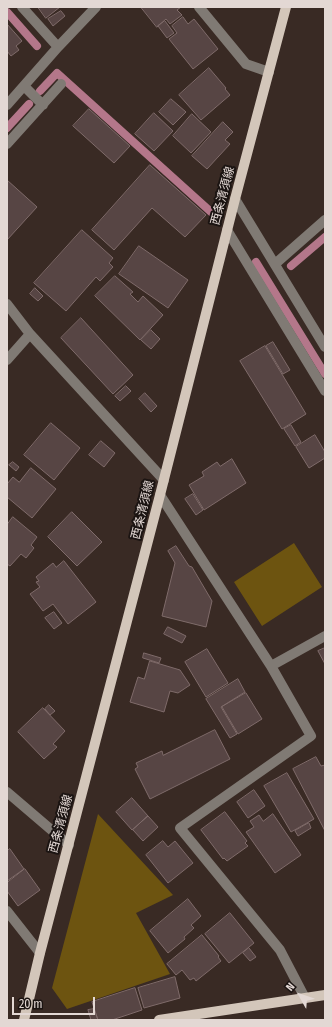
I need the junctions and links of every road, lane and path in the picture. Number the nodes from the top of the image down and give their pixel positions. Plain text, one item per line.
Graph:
1 (22, 7) edge
2 (96, 7) edge
3 (199, 7) edge
4 (286, 7) edge
5 (58, 47) junction
6 (269, 72) junction
7 (61, 84) dead end
8 (24, 86) junction
9 (7, 105) edge
10 (43, 105) junction
11 (7, 144) edge
12 (235, 200) junction
13 (325, 220) edge
14 (227, 230) junction
15 (275, 264) junction
16 (7, 304) edge
17 (30, 334) junction
18 (325, 347) edge
19 (7, 360) edge
20 (325, 391) edge
21 (164, 480) junction
22 (160, 495) junction
23 (325, 636) edge
24 (271, 666) junction
25 (7, 792) edge
26 (69, 845) junction
27 (7, 911) edge
28 (40, 953) junction
29 (325, 995) edge
30 (305, 998) junction
31 (24, 1020) edge
32 (160, 1020) edge

1 - 5 street
2 - 5 street
3 - 6 street
4 - 6 main road, 西条清須線
5 - 8 street
6 - 12 main road, 西条清須線
7 - 10 street
8 - 9 street
8 - 10 street
10 - 11 street
12 - 14 main road, 西条清須線
12 - 15 street
13 - 15 street
14 - 20 street
14 - 21 main road, 西条清須線
15 - 18 street
16 - 17 street
17 - 19 street
17 - 21 street
21 - 22 main road, 西条清須線
22 - 24 street
22 - 26 main road, 西条清須線
23 - 24 street
24 - 30 street
25 - 26 street
26 - 28 main road, 西条清須線
27 - 28 street
28 - 31 main road, 西条清須線
29 - 30 main road
30 - 32 main road

